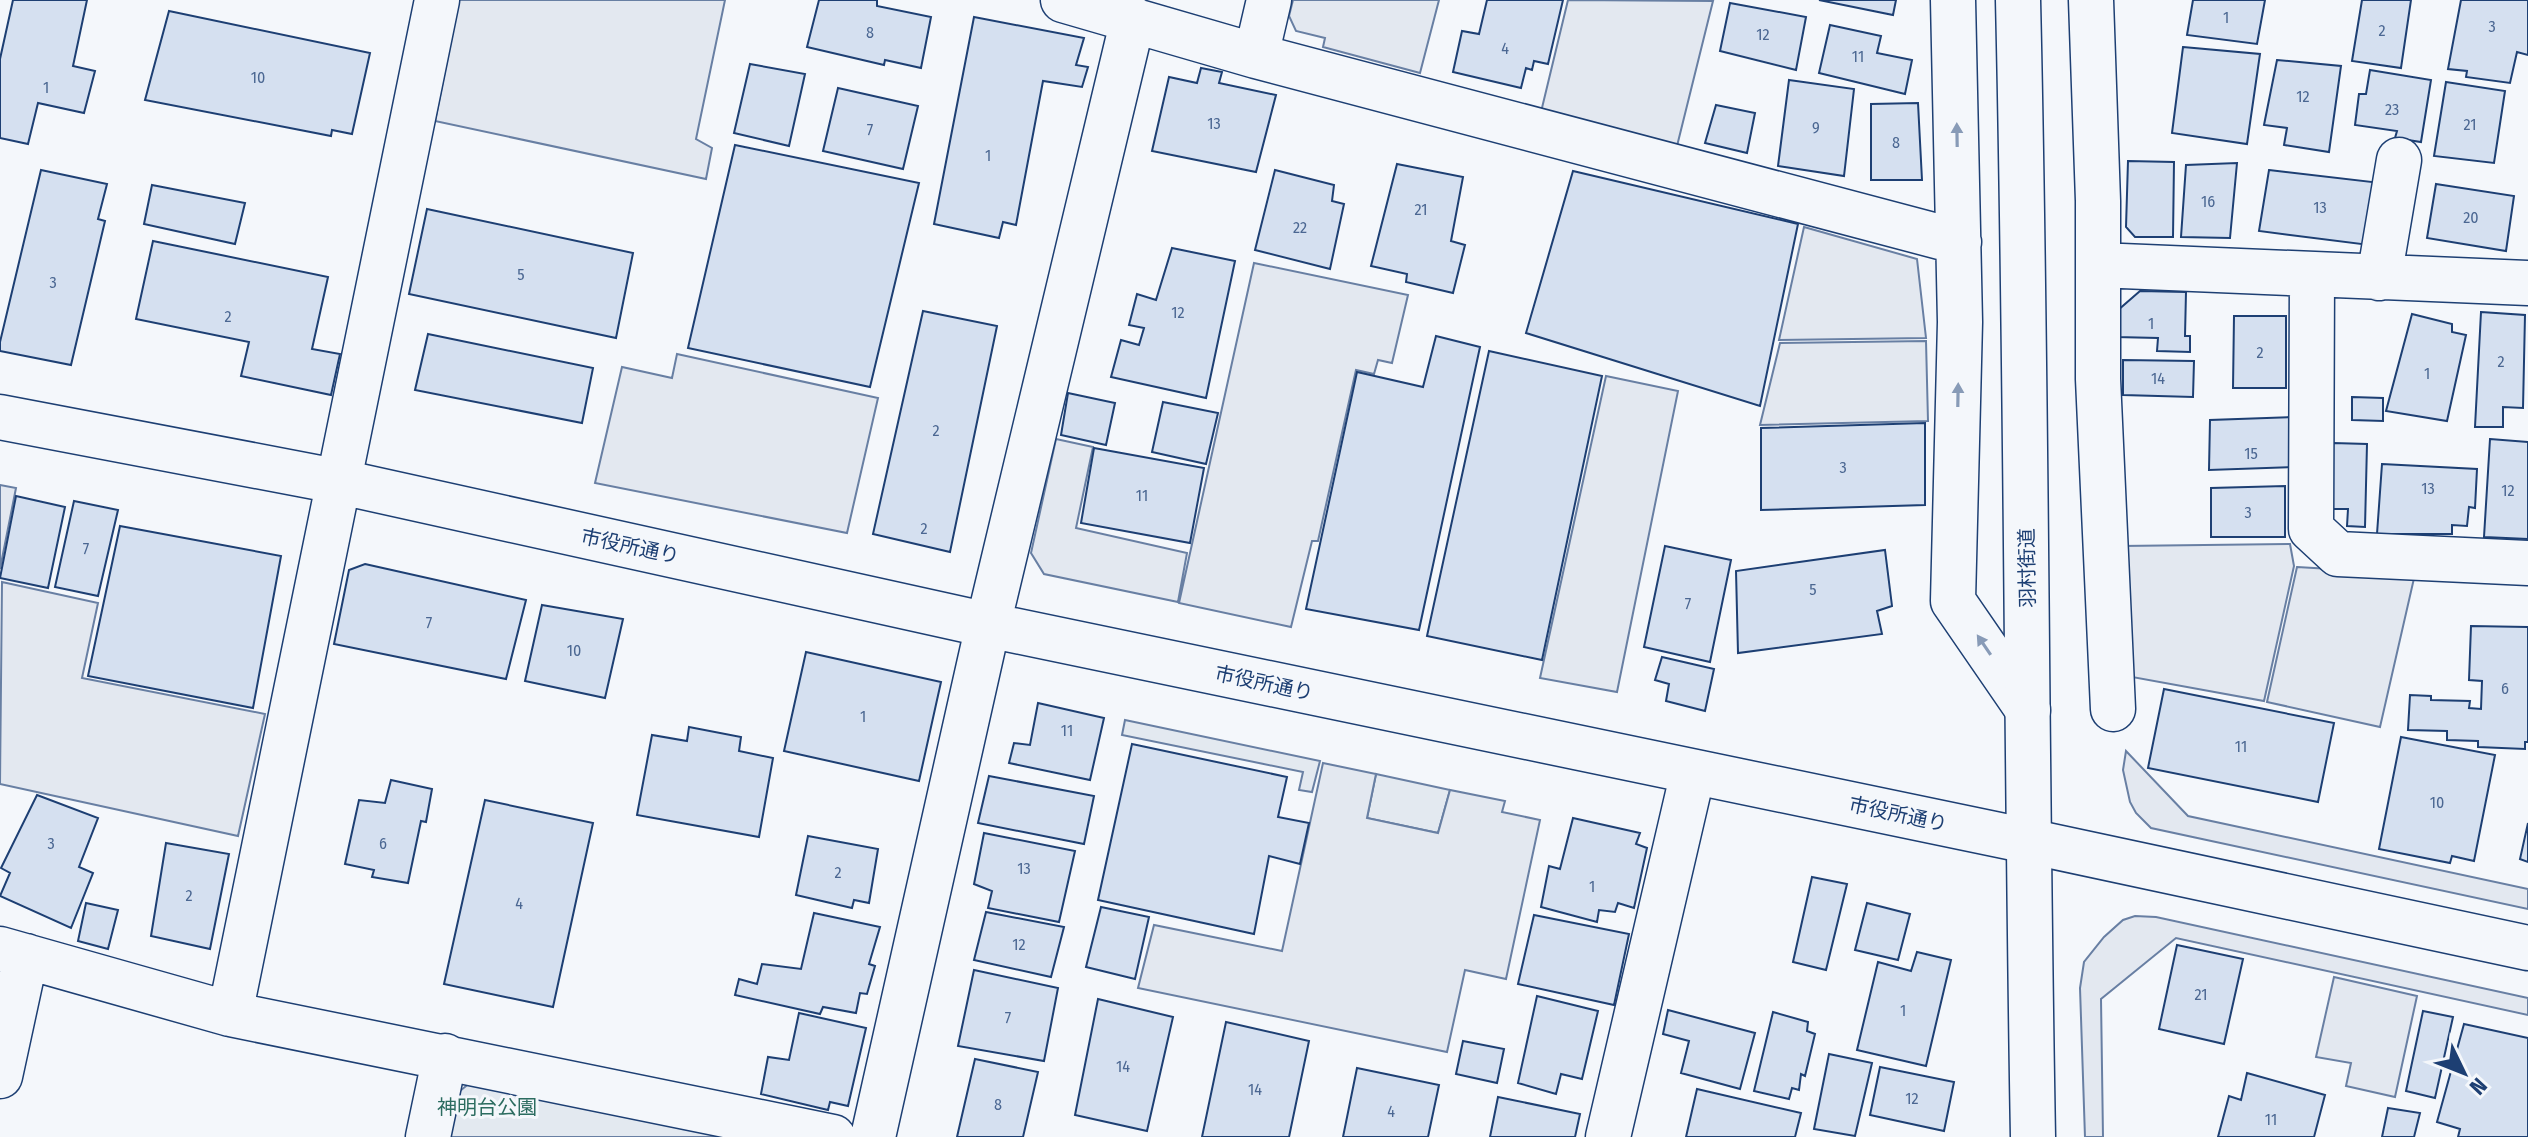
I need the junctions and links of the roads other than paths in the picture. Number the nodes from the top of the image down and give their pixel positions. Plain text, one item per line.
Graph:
1 (437, 0) edge
2 (1063, 0) edge
3 (1269, 0) edge
4 (1953, 0) edge
5 (2018, 0) edge
6 (2091, 0) edge
7 (1133, 19) junction
8 (1256, 56) junction
9 (2399, 160) dead end
10 (1959, 242) junction
11 (2098, 265) junction
12 (2312, 276) junction
13 (2379, 278) junction
14 (2528, 283) edge
15 (0, 417) edge
16 (341, 482) junction
17 (2528, 563) edge
18 (988, 625) junction
19 (2113, 709) dead end
20 (2028, 710) junction
21 (1693, 772) junction
22 (2028, 841) junction
23 (2528, 948) edge
24 (13, 952) edge
25 (230, 1014) junction
26 (445, 1056) junction
27 (0, 1076) edge
28 (428, 1137) edge
29 (833, 1137) edge
30 (873, 1137) edge
31 (1608, 1137) edge
32 (2033, 1137) edge

1 - 16 street
2 - 7 street
3 - 8 street
10 -> 4 street
5 - 20 street, 羽村街道
6 - 11 street
7 - 8 street
7 - 18 street
8 - 10 street
9 - 13 street
20 -> 10 street
11 - 12 street
11 - 19 street
12 - 13 street
12 - 17 street
13 - 14 street
15 - 16 street, 市役所通り
16 - 18 street, 市役所通り
16 - 25 street
18 - 21 street, 市役所通り
18 - 30 street
20 - 22 street, 羽村街道
21 - 22 street, 市役所通り
21 - 31 street
22 - 23 street, 市役所通り
22 - 32 street, 羽村街道
24 - 25 street
24 - 27 street
25 - 26 street
26 - 28 street
26 - 29 street

